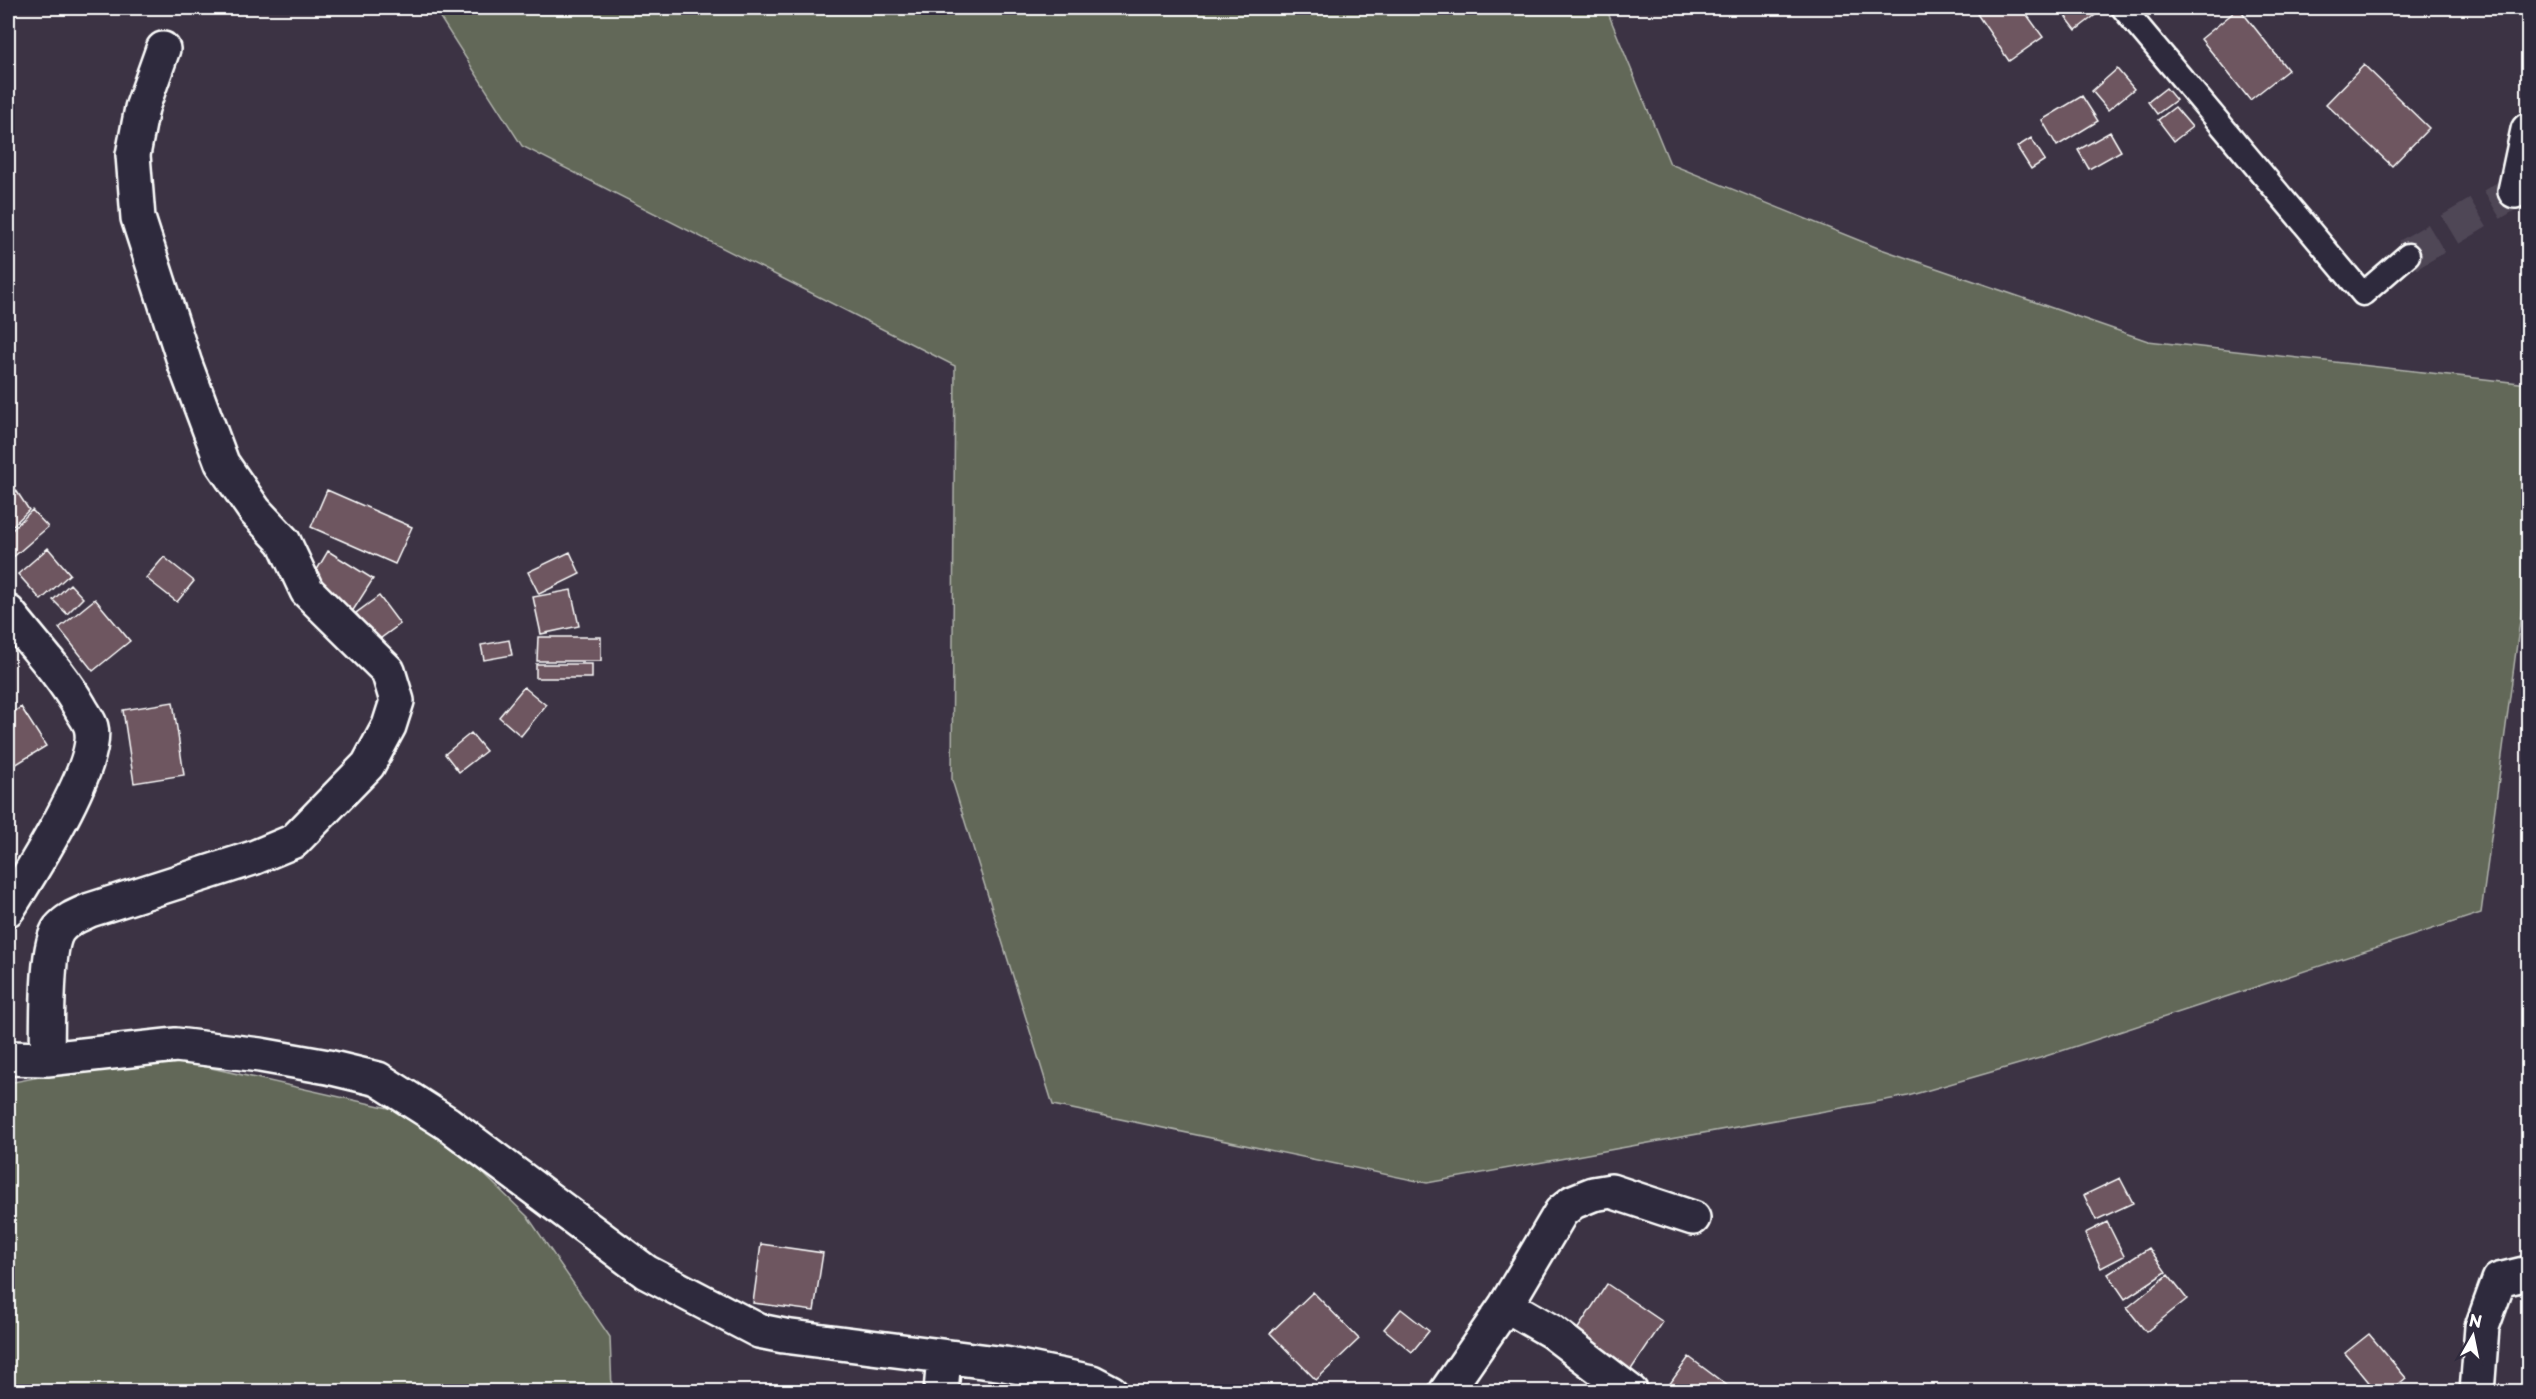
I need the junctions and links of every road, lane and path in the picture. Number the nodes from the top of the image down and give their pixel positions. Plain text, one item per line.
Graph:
1 (2123, 8) edge
2 (163, 49) dead end
3 (2529, 130) edge
4 (2515, 191) dead end
5 (2408, 255) tunnel mouth
6 (8, 612) edge
7 (8, 909) edge
8 (8, 1058) edge
9 (47, 1059) junction
10 (1693, 1218) dead end
11 (2529, 1273) edge
12 (1506, 1305) junction
13 (944, 1357) junction
14 (941, 1392) edge
15 (1111, 1392) edge
16 (1446, 1392) edge
17 (1631, 1392) edge
18 (2477, 1392) edge

1 - 5 lane
2 - 9 street
3 - 4 street
6 - 7 street
8 - 9 street
9 - 13 street
10 - 12 street
11 - 18 street
12 - 16 street
12 - 17 street
13 - 14 street
13 - 15 street

